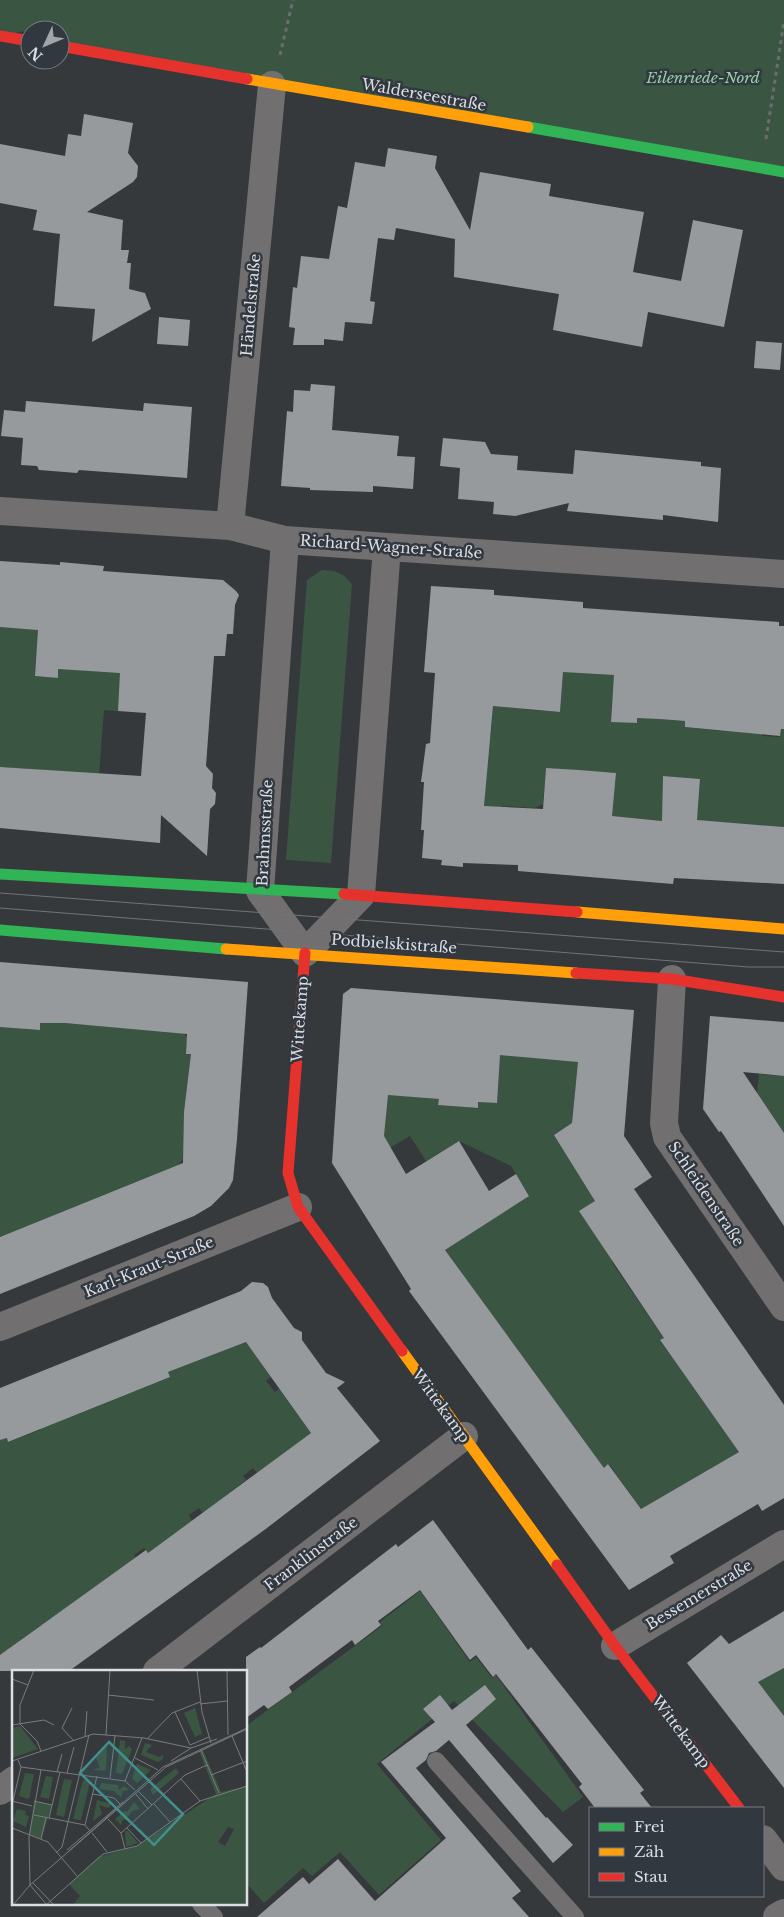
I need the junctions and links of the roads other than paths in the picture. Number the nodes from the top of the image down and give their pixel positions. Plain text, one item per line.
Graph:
1 (0, 36) edge
2 (20, 39) edge
3 (70, 48) edge
4 (272, 85) junction
5 (784, 172) edge
6 (0, 511) edge
7 (230, 526) junction
8 (286, 540) junction
9 (387, 547) junction
10 (784, 574) edge
11 (0, 874) edge
12 (260, 892) junction
13 (361, 895) junction
14 (784, 929) edge
15 (0, 930) edge
16 (305, 953) junction
17 (672, 980) junction
18 (784, 997) edge
19 (298, 1207) junction
20 (784, 1307) edge
21 (0, 1327) edge
22 (464, 1436) junction
23 (784, 1544) edge
24 (615, 1646) junction
25 (158, 1670) edge
26 (436, 1761) dead end
27 (12, 1782) edge
28 (0, 1791) edge
29 (738, 1807) edge
30 (764, 1840) edge
31 (784, 1867) edge
32 (201, 1904) edge
33 (784, 1913) edge
34 (214, 1917) edge
35 (575, 1917) edge
36 (777, 1917) edge

1 - 2 street
3 - 4 street, Walderseestraße
4 - 5 street, Walderseestraße
4 - 7 street, Händelstraße
6 - 7 street, Richard-Wagner-Straße
7 - 8 street, Richard-Wagner-Straße
8 - 9 street, Richard-Wagner-Straße
8 - 12 street, Brahmsstraße
9 - 10 street, Richard-Wagner-Straße
9 - 13 street
11 - 12 street
12 - 13 street
12 - 16 street, Brahmsstraße
13 - 14 street
13 - 16 street
15 - 16 street, Podbielskistraße
16 - 17 street, Podbielskistraße
16 - 19 street, Wittekamp
17 - 18 street, Podbielskistraße
17 - 20 street, Schleidenstraße
19 - 21 street, Karl-Kraut-Straße
19 - 22 street, Wittekamp
22 - 24 street, Wittekamp
22 - 25 street, Franklinstraße
23 - 24 street, Bessemerstraße
24 - 29 street, Wittekamp
26 - 35 lane
27 - 28 street
30 - 31 street
32 - 34 lane
33 - 36 street

